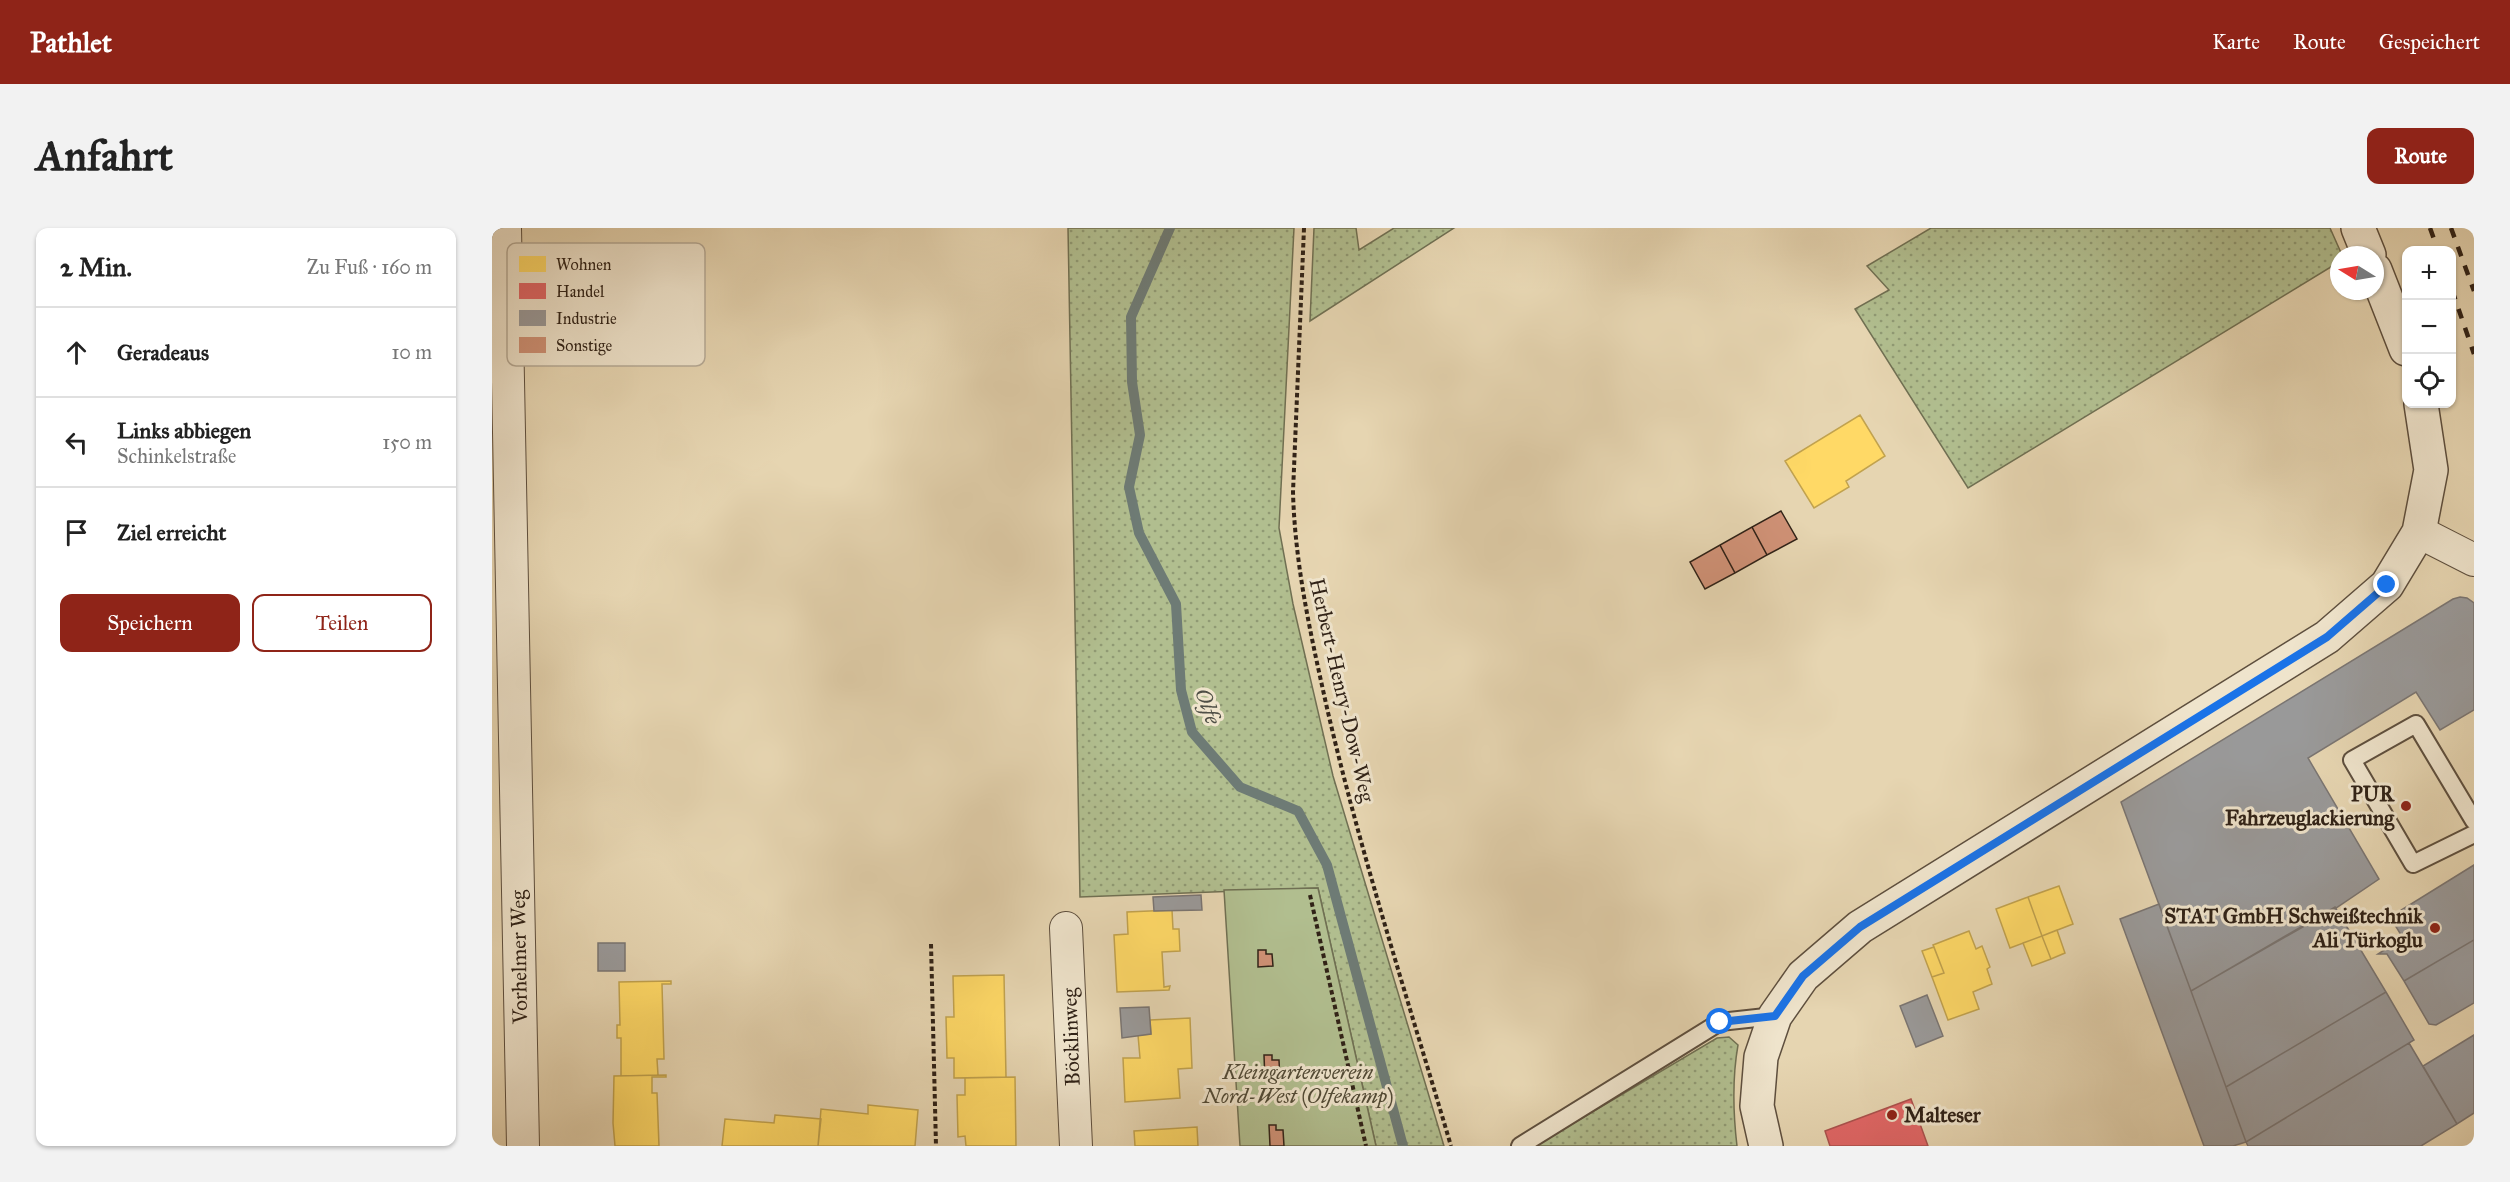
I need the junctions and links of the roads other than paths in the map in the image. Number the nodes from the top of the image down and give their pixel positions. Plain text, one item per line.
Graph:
1 (505, 228) edge
2 (2358, 228) edge
3 (2365, 246) edge
4 (2384, 293) edge
5 (507, 330) edge
6 (2402, 339) edge
7 (508, 366) edge
8 (2422, 408) edge
9 (2419, 532) junction
10 (2474, 560) edge
11 (2474, 821) edge
12 (2474, 834) edge
13 (1066, 928) dead end
14 (1775, 1016) junction
15 (523, 1146) edge
16 (1076, 1146) edge
17 (1520, 1146) edge
18 (1766, 1146) edge

1 - 5 street, Vorhelmer Weg
2 - 3 street
4 - 6 street
7 - 15 street, Vorhelmer Weg
8 - 9 street
9 - 10 street
9 - 14 street
11 - 12 lane
13 - 16 street, Böcklinweg
14 - 17 lane
14 - 18 street

